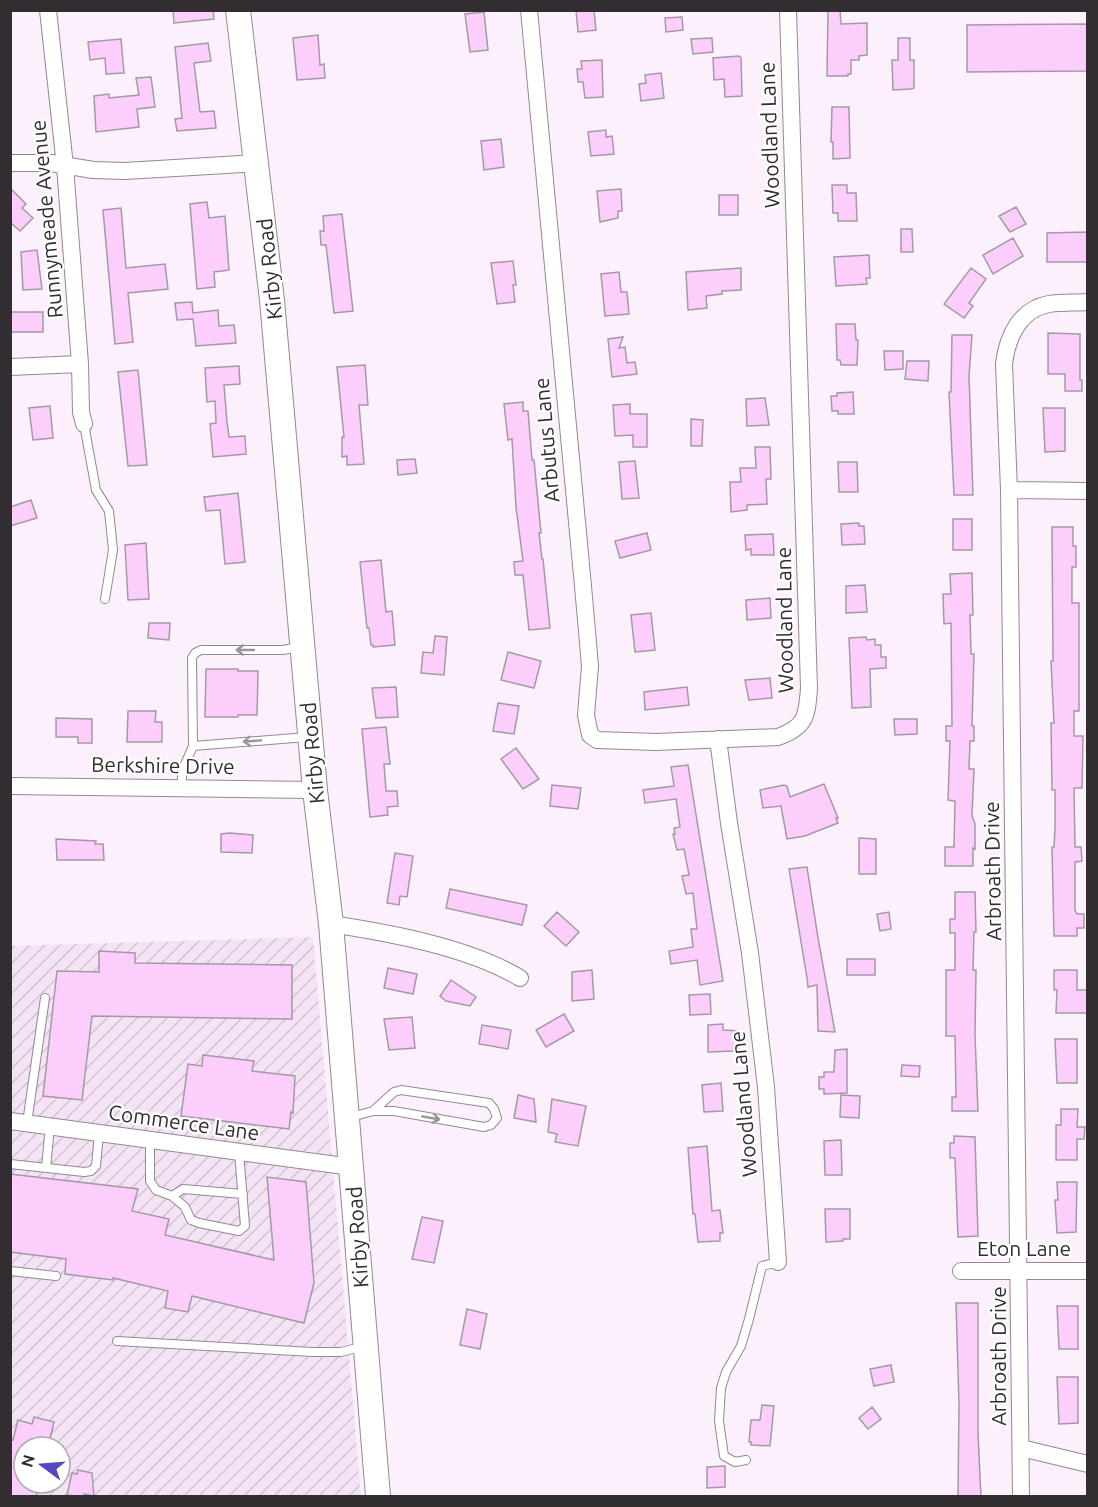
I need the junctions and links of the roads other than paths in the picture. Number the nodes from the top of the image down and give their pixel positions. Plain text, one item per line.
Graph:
1 (48, 10) edge
2 (238, 10) edge
3 (529, 10) edge
4 (788, 10) edge
5 (10, 163) edge
6 (258, 163) junction
7 (65, 166) junction
8 (1088, 302) edge
9 (80, 364) junction
10 (10, 367) edge
11 (84, 424) joint
12 (1009, 490) junction
13 (1088, 491) edge
14 (105, 599) dead end
15 (303, 647) junction
16 (310, 737) junction
17 (718, 740) junction
18 (193, 746) junction
19 (10, 786) edge
20 (182, 788) junction
21 (315, 790) junction
22 (331, 924) junction
23 (520, 978) dead end
24 (45, 998) dead end
25 (373, 1111) junction
26 (348, 1119) junction
27 (19, 1122) edge
28 (50, 1126) junction
29 (99, 1133) junction
30 (150, 1140) junction
31 (239, 1152) junction
32 (10, 1164) edge
33 (352, 1167) junction
34 (46, 1168) junction
35 (243, 1194) junction
36 (172, 1196) junction
37 (778, 1262) joint
38 (10, 1271) edge
39 (961, 1271) dead end
40 (1020, 1271) junction
41 (1088, 1271) edge
42 (56, 1276) dead end
43 (117, 1341) dead end
44 (366, 1346) junction
45 (1021, 1448) junction
46 (746, 1460) dead end
47 (1088, 1464) edge
48 (378, 1497) edge
49 (1021, 1497) edge

1 - 7 street, Runnymeade Avenue
2 - 6 main road, Kirby Road
3 - 17 street, Arbutus Lane
4 - 17 street, Woodland Lane
5 - 7 street
6 - 7 street
6 - 15 main road, Kirby Road
7 - 9 street, Runnymeade Avenue
8 - 12 street, Arbroath Drive
9 - 10 street
9 - 11 street, Runnymeade Avenue
11 - 14 lane
12 - 13 street
12 - 40 street, Arbroath Drive
15 - 16 main road, Kirby Road
15 -> 18 lane
16 -> 18 lane
16 - 21 main road, Kirby Road
17 - 37 street, Woodland Lane
18 - 20 lane
19 - 20 street, Berkshire Drive
20 - 21 street, Berkshire Drive
21 - 22 main road, Kirby Road
22 - 23 street
22 - 26 main road, Kirby Road
24 - 27 lane
25 -> 25 lane
25 - 26 lane
26 - 33 main road, Kirby Road
27 - 28 street, Commerce Lane
28 - 29 street, Commerce Lane
28 - 34 lane
29 - 30 street, Commerce Lane
29 - 34 lane
30 - 31 street, Commerce Lane
30 - 36 lane
31 - 33 street, Commerce Lane
31 - 35 lane
32 - 34 lane
33 - 44 main road, Kirby Road
35 - 36 lane
35 - 36 lane
37 - 46 lane
38 - 42 lane
39 - 40 street, Eton Lane
40 - 41 street, Eton Lane
40 - 45 street, Arbroath Drive
43 - 44 lane
44 - 48 main road, Kirby Road
45 - 47 street
45 - 49 street, Arbroath Drive

